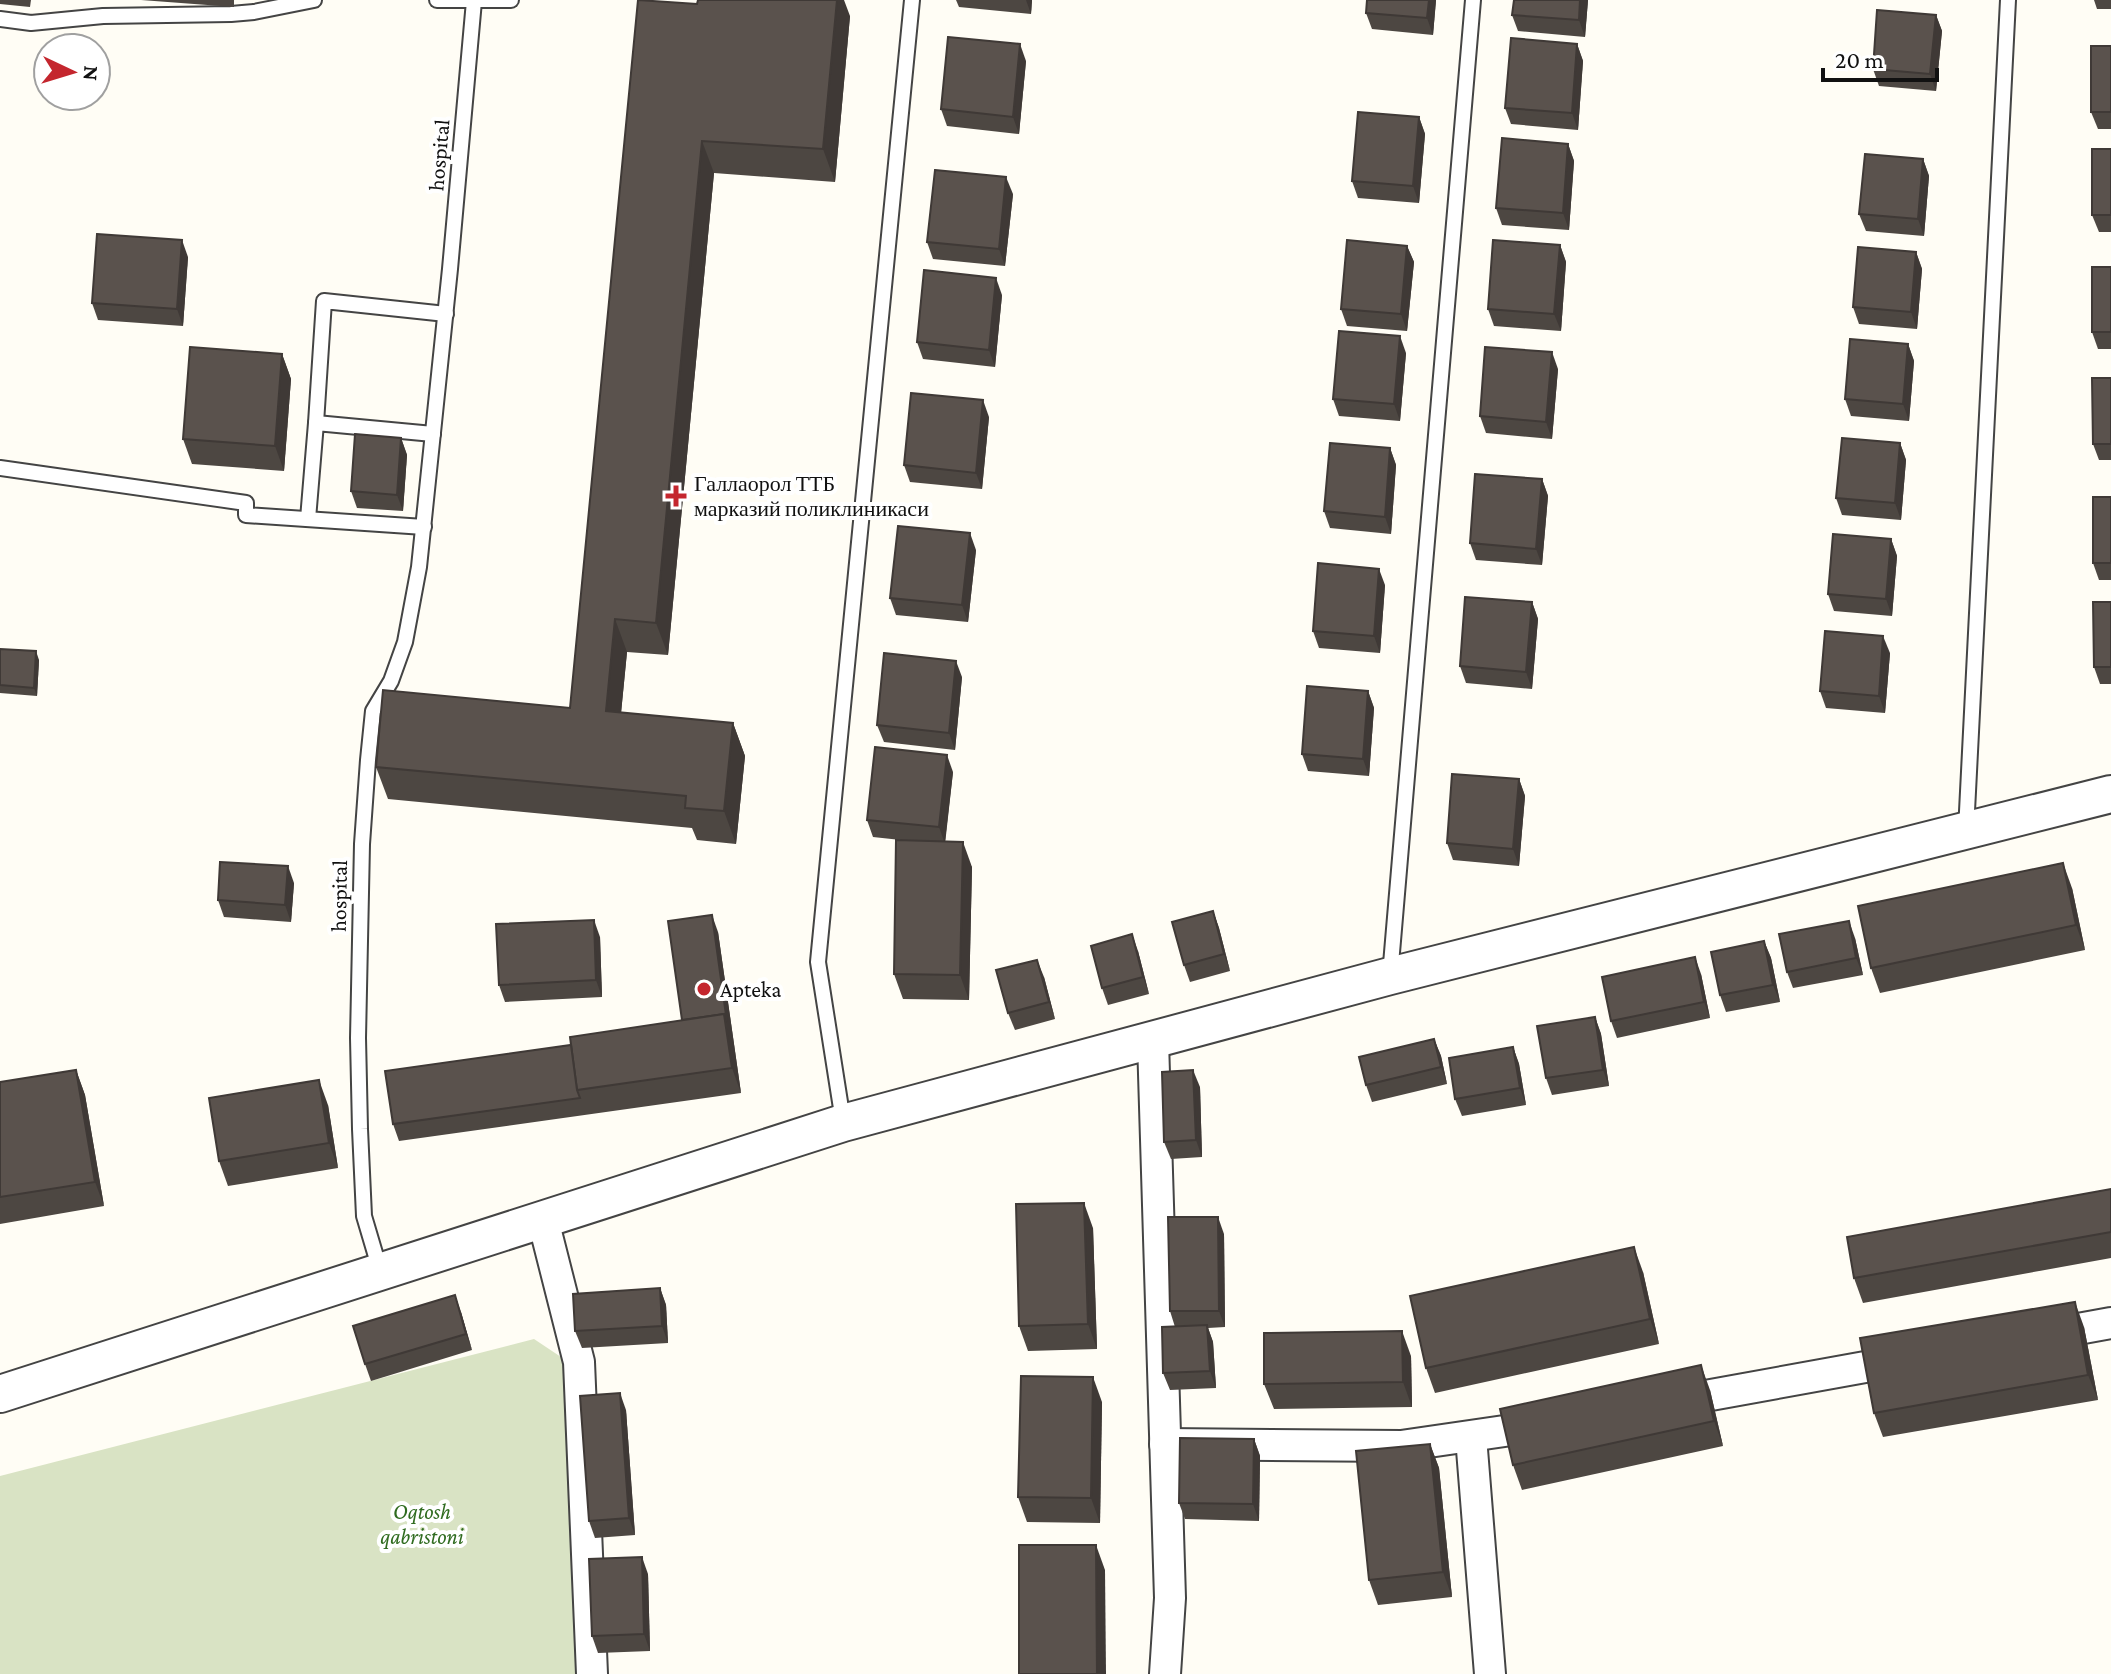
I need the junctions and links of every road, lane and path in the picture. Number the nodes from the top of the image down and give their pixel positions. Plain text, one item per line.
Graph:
1 (314, 0) edge
2 (437, 0) edge
3 (511, 0) edge
4 (912, 0) edge
5 (1473, 0) edge
6 (2008, 0) edge
7 (474, 1) edge
8 (0, 19) edge
9 (446, 314) junction
10 (316, 423) junction
11 (433, 434) junction
12 (0, 468) edge
13 (308, 519) junction
14 (424, 527) junction
15 (2111, 794) edge
16 (1966, 831) junction
17 (1390, 976) junction
18 (1153, 1041) junction
19 (843, 1123) junction
20 (543, 1220) junction
21 (380, 1272) junction
22 (2111, 1323) edge
23 (2017, 1340) edge
24 (1938, 1354) edge
25 (0, 1394) edge
26 (1640, 1408) edge
27 (1577, 1420) edge
28 (1471, 1437) junction
29 (1165, 1444) junction
30 (592, 1674) edge
31 (1165, 1674) edge
32 (1490, 1674) edge

1 - 8 lane
2 - 7 lane
3 - 7 lane
4 - 19 lane
5 - 17 lane
6 - 16 lane
7 - 9 lane, hospital
9 - 10 lane
9 - 11 lane, hospital
10 - 11 lane
10 - 13 lane
11 - 14 lane, hospital
12 - 13 lane
13 - 14 lane
14 - 21 lane, hospital
15 - 16 street
16 - 17 street
17 - 18 street
18 - 19 street
18 - 29 street
19 - 20 street
20 - 21 street
20 - 30 street
21 - 25 street
22 - 23 street
24 - 26 street
27 - 28 street
28 - 29 street
28 - 32 street
29 - 31 street

